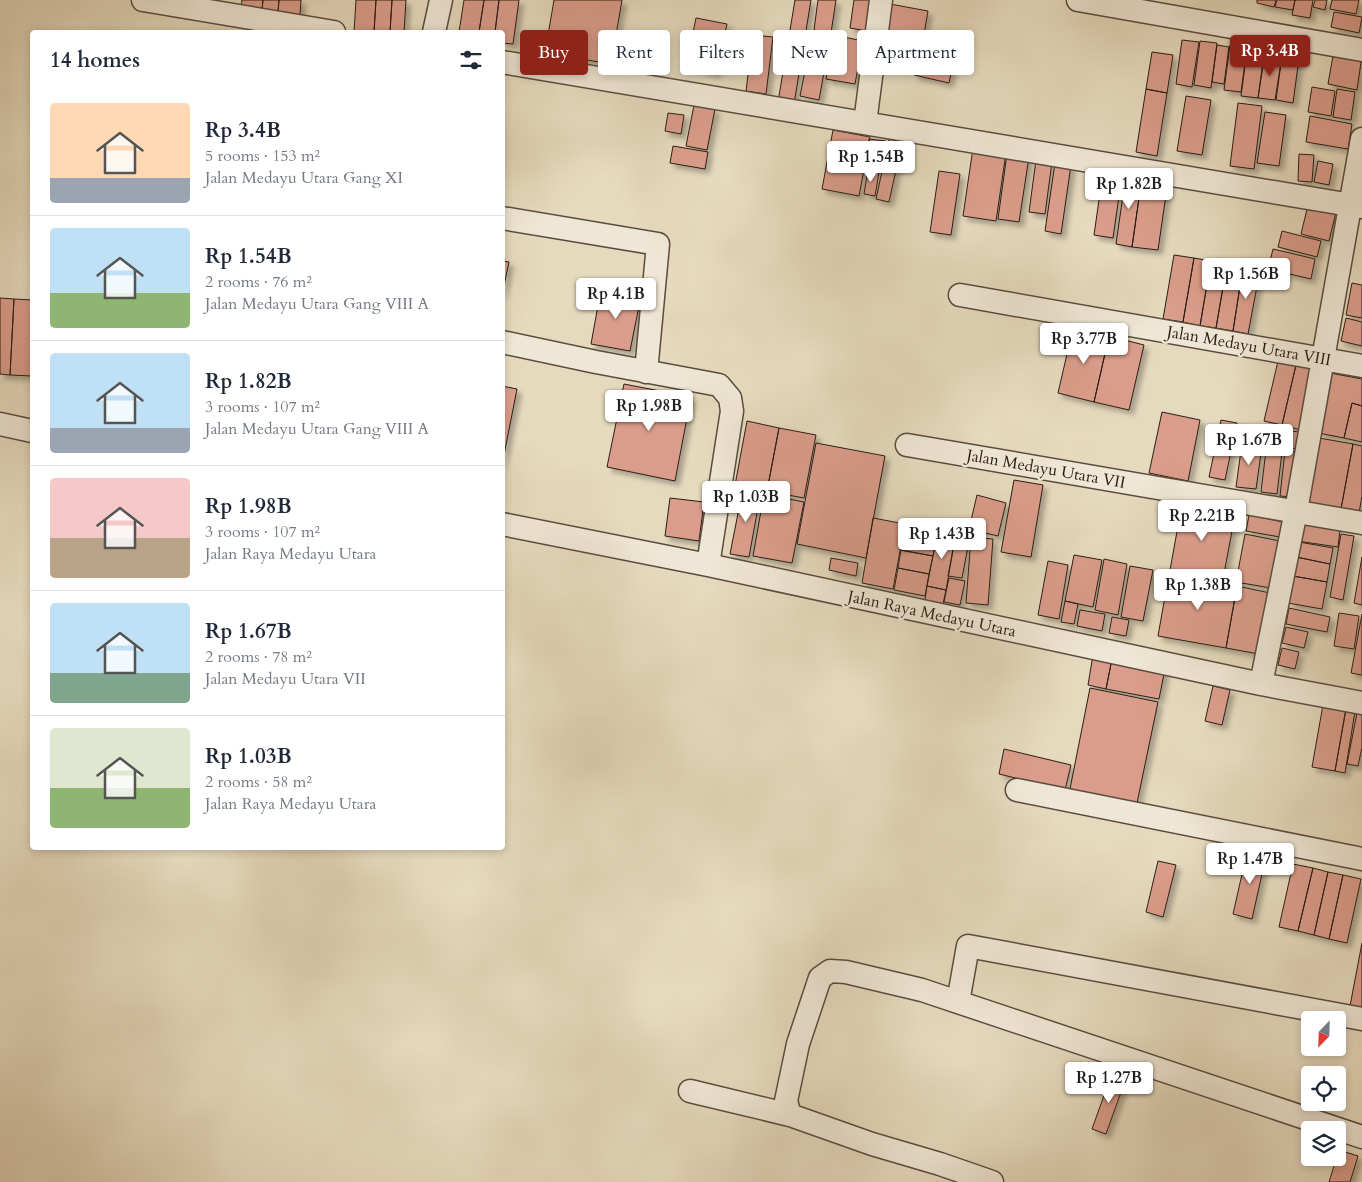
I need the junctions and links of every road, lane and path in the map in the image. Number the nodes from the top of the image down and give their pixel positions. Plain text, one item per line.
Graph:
1 (143, 0) edge
2 (441, 0) edge
3 (881, 0) edge
4 (1078, 0) edge
5 (322, 30) edge
6 (434, 30) edge
7 (1362, 50) edge
8 (505, 63) edge
9 (865, 123) junction
10 (1362, 139) edge
11 (1356, 206) edge
12 (505, 218) edge
13 (960, 295) dead end
14 (505, 343) edge
15 (1324, 360) junction
16 (1362, 366) edge
17 (646, 372) junction
18 (0, 424) edge
19 (30, 431) edge
20 (907, 445) dead end
21 (1296, 511) junction
22 (1362, 523) edge
23 (505, 525) edge
24 (708, 565) junction
25 (1261, 684) junction
26 (1362, 703) edge
27 (1017, 790) dead end
28 (1362, 859) edge
29 (958, 1002) junction
30 (1362, 1019) edge
31 (690, 1091) dead end
32 (790, 1115) junction
33 (1362, 1137) edge
34 (992, 1182) edge

1 - 5 street
2 - 6 street
3 - 9 street
4 - 7 street
8 - 9 street
9 - 11 street
10 - 11 street
11 - 15 street
12 - 17 street
13 - 15 street, Jalan Medayu Utara VIII
14 - 17 street
15 - 16 street, Jalan Medayu Utara VIII
15 - 21 street
17 - 24 street
18 - 19 street
20 - 21 street, Jalan Medayu Utara VII
21 - 22 street, Jalan Medayu Utara VII
21 - 25 street
23 - 24 street, Jalan Raya Medayu Utara
24 - 25 street, Jalan Raya Medayu Utara
25 - 26 street, Jalan Raya Medayu Utara
27 - 28 street
29 - 30 street
29 - 32 street
29 - 33 street
31 - 32 street
32 - 34 street

